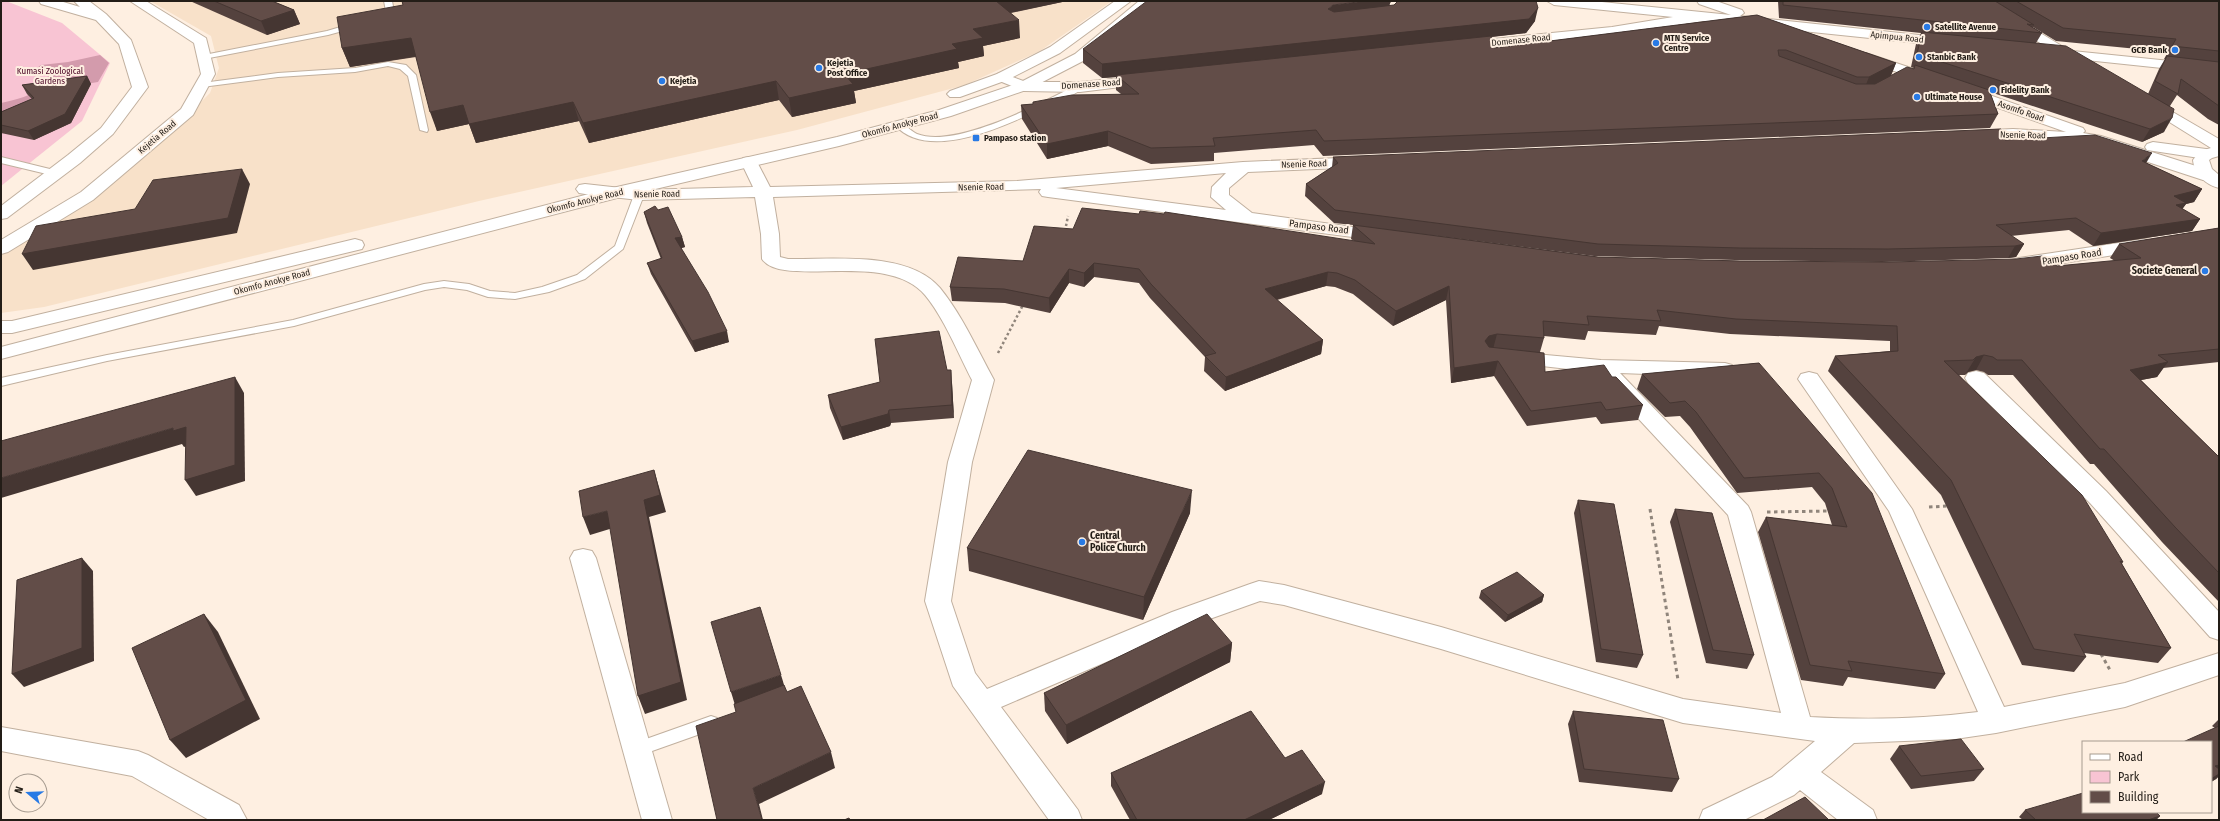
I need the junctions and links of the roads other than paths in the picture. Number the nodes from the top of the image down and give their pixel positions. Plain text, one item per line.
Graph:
1 (46, 1) edge
2 (81, 1) edge
3 (137, 1) edge
4 (388, 1) edge
5 (1124, 1) edge
6 (1147, 1) edge
7 (1554, 1) edge
8 (1669, 1) edge
9 (1704, 1) edge
10 (1978, 1) edge
11 (1590, 5) junction
12 (1655, 12) junction
13 (100, 17) junction
14 (1702, 17) junction
15 (1766, 24) junction
16 (1612, 31) junction
17 (1948, 42) junction
18 (1827, 44) edge
19 (1963, 44) edge
20 (1453, 48) edge
21 (1850, 52) edge
22 (2039, 52) edge
23 (2069, 55) junction
24 (204, 57) junction
25 (2219, 70) edge
26 (2096, 71) edge
27 (1904, 76) junction
28 (1002, 77) junction
29 (1159, 78) edge
30 (202, 85) junction
31 (1024, 86) junction
32 (1080, 87) junction
33 (2137, 96) edge
34 (899, 125) junction
35 (424, 130) dead end
36 (1958, 136) edge
37 (2095, 138) junction
38 (2215, 150) edge
39 (1, 160) edge
40 (1376, 161) edge
41 (749, 162) junction
42 (1243, 167) junction
43 (55, 173) junction
44 (2214, 179) edge
45 (1017, 186) junction
46 (585, 189) junction
47 (762, 191) junction
48 (614, 193) junction
49 (639, 195) junction
50 (1, 214) edge
51 (1247, 218) junction
52 (1404, 238) edge
53 (2160, 243) edge
54 (1, 248) edge
55 (2000, 266) edge
56 (216, 297) junction
57 (1, 328) edge
58 (1, 353) edge
59 (1493, 356) edge
60 (1601, 366) junction
61 (1, 368) edge
62 (1725, 370) edge
63 (1976, 378) dead end
64 (1809, 379) dead end
65 (1, 382) edge
66 (583, 558) dead end
67 (2219, 630) edge
68 (2219, 664) edge
69 (982, 703) junction
70 (726, 717) edge
71 (1996, 721) junction
72 (1799, 728) junction
73 (1848, 731) junction
74 (1, 740) edge
75 (638, 749) junction
76 (1799, 772) junction
77 (232, 820) edge
78 (657, 820) edge
79 (1067, 820) edge
80 (1714, 820) edge
81 (1862, 820) edge

1 - 13 street
2 - 13 street
3 - 24 street, Kejetia Road
4 - 24 lane
5 - 28 street, Okomfo Anokye Road
6 - 31 street, Okomfo Anokye Road
7 - 11 street
8 - 12 street
9 - 15 street
10 - 23 street
11 - 12 street
11 - 16 street
12 - 14 street
13 - 43 street
14 - 15 street
14 - 16 street, Domenase Road
15 - 17 street, Apimpua Road
15 - 18 street
16 - 20 street, Domenase Road
17 - 19 street, Apimpua Road
17 - 27 street
21 - 27 street, Asomfo Road
22 - 23 street
23 - 25 street
23 - 26 street
24 - 30 street, Kejetia Road
27 - 37 street, Asomfo Road
28 - 31 street, Domenase Road
28 - 46 street, Okomfo Anokye Road
29 - 32 street, Domenase Road
30 - 35 lane
30 - 54 street, Kejetia Road
31 - 32 street, Domenase Road
31 - 34 street, Okomfo Anokye Road
32 - 34 lane
33 - 38 street
34 - 41 street, Okomfo Anokye Road
36 - 37 street, Nsenie Road
37 - 38 street, Asomfo Road
37 - 44 street, Nsenie Road
38 - 44 street
39 - 43 lane
40 - 42 street, Nsenie Road
41 - 47 street
41 - 48 street, Okomfo Anokye Road
42 - 45 street, Nsenie Road
42 - 51 street
43 - 50 street
45 - 47 street, Nsenie Road
45 - 51 street, Pampaso Road
46 - 48 street, Nsenie Road
46 - 57 street, Okomfo Anokye Road
47 - 49 street, Nsenie Road
47 - 69 street
48 - 49 street, Nsenie Road
48 - 56 street, Okomfo Anokye Road
49 - 65 lane
51 - 52 street, Pampaso Road
53 - 55 street, Pampaso Road
56 - 58 street, Okomfo Anokye Road
56 - 61 street
59 - 60 street
60 - 62 street
60 - 72 street
63 - 67 street
64 - 71 street
66 - 75 street
68 - 71 street
69 - 72 street
69 - 79 street
70 - 75 lane
71 - 73 street
72 - 73 street
73 - 76 street
74 - 77 street
75 - 78 street
76 - 80 street
76 - 81 street

